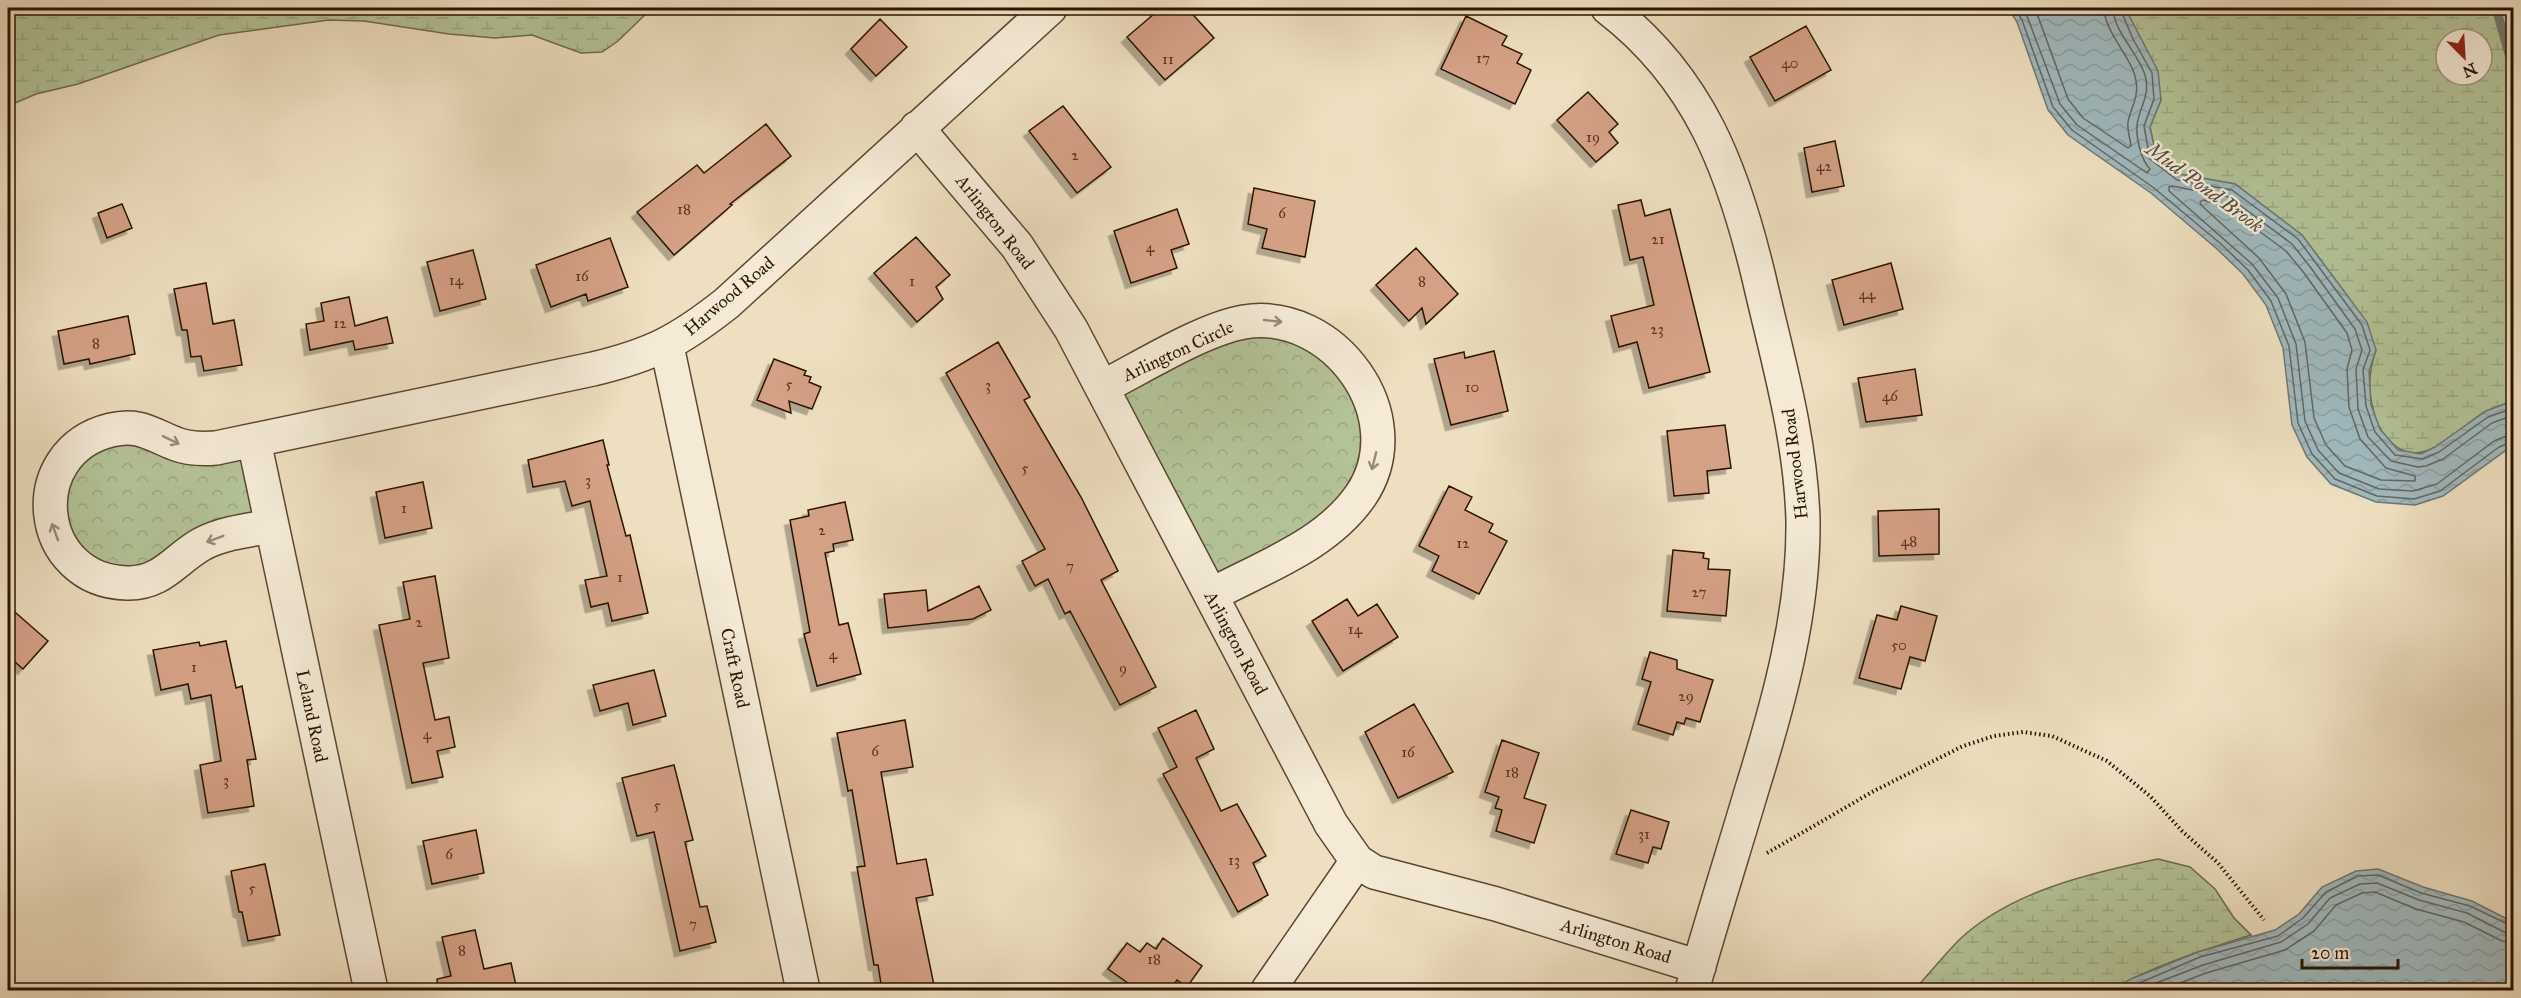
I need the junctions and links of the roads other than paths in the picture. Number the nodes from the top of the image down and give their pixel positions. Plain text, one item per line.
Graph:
1 (1050, 8) edge
2 (1608, 8) edge
3 (917, 128) junction
4 (667, 346) junction
5 (1103, 387) junction
6 (254, 441) junction
7 (272, 526) junction
8 (1211, 595) junction
9 (1357, 861) junction
10 (1695, 978) edge
11 (371, 990) edge
12 (803, 990) edge
13 (1268, 990) edge

1 - 3 street, Harwood Road
2 - 10 street, Harwood Road
3 - 4 street, Harwood Road
3 - 5 street, Arlington Road
4 - 6 street, Harwood Road
4 - 12 street, Craft Road
5 - 8 street, Arlington Road
5 -> 8 street, Arlington Circle
6 - 7 street, Leland Road
7 -> 6 street, Harwood Road
7 - 11 street, Leland Road
8 - 9 street, Arlington Road
9 - 10 street, Arlington Road
9 - 13 street

